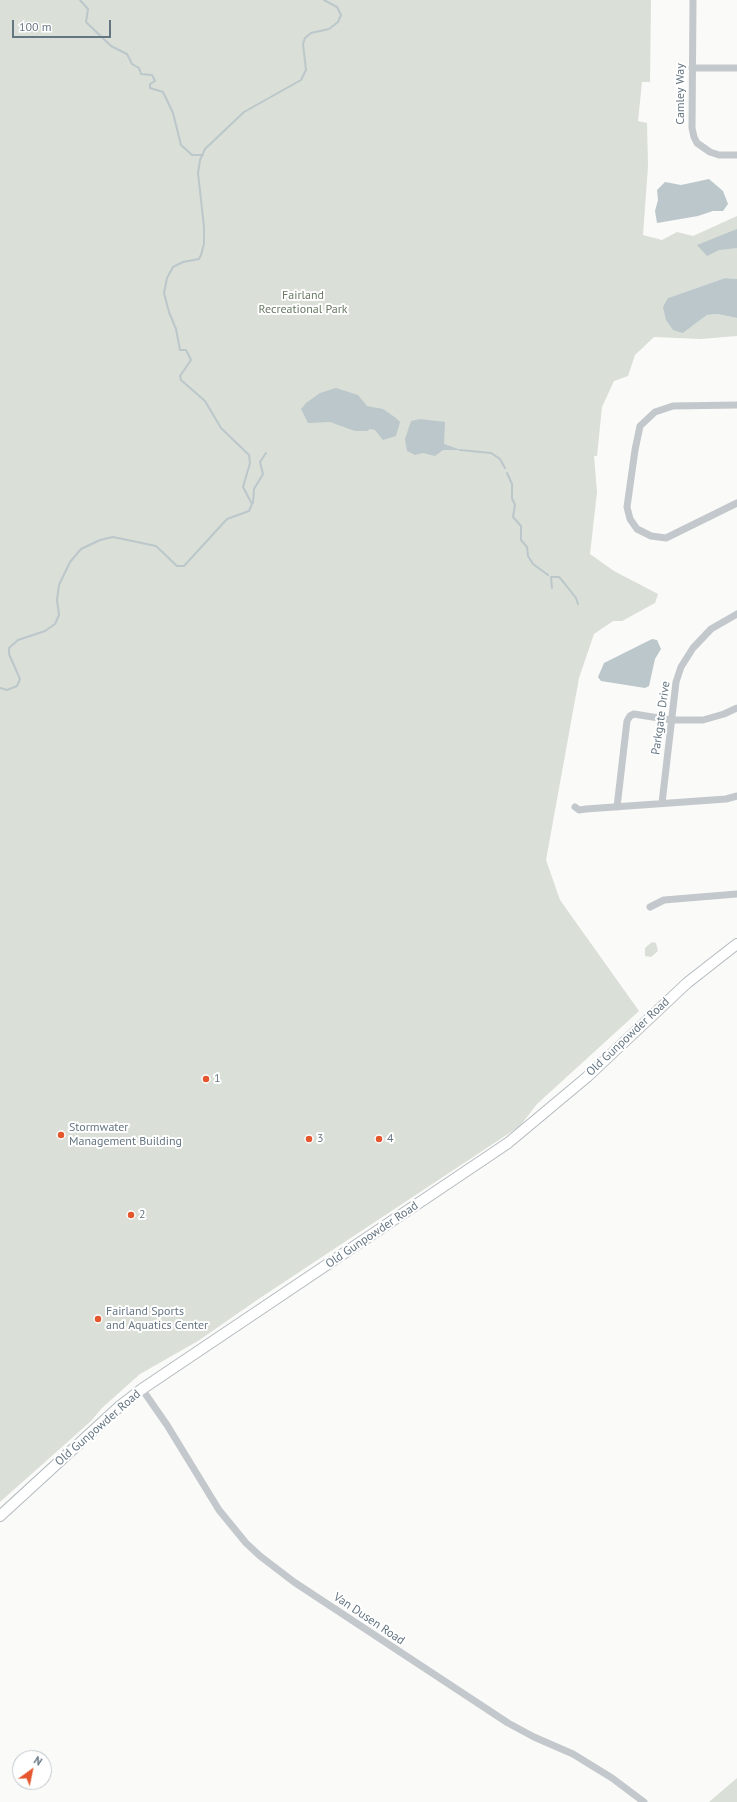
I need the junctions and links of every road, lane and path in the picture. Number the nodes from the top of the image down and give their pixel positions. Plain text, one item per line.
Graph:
1 (693, 0) edge
2 (692, 68) junction
3 (737, 68) edge
4 (737, 155) edge
5 (737, 405) edge
6 (737, 503) edge
7 (737, 614) edge
8 (737, 708) edge
9 (671, 720) junction
10 (737, 796) edge
11 (662, 803) junction
12 (575, 807) dead end
13 (617, 807) junction
14 (737, 894) edge
15 (650, 907) dead end
16 (737, 944) edge
17 (142, 1389) junction
18 (0, 1516) edge
19 (644, 1802) edge

1 - 2 street, Camley Way
2 - 3 street
2 - 4 street, Camley Way
5 - 6 street
7 - 9 street, Parkgate Drive
8 - 9 street
9 - 11 street, Parkgate Drive
9 - 13 street
10 - 11 street
11 - 13 street
12 - 13 street
14 - 15 street
16 - 17 main road, Old Gunpowder Road
17 - 18 main road, Old Gunpowder Road
17 - 19 street, Van Dusen Road

